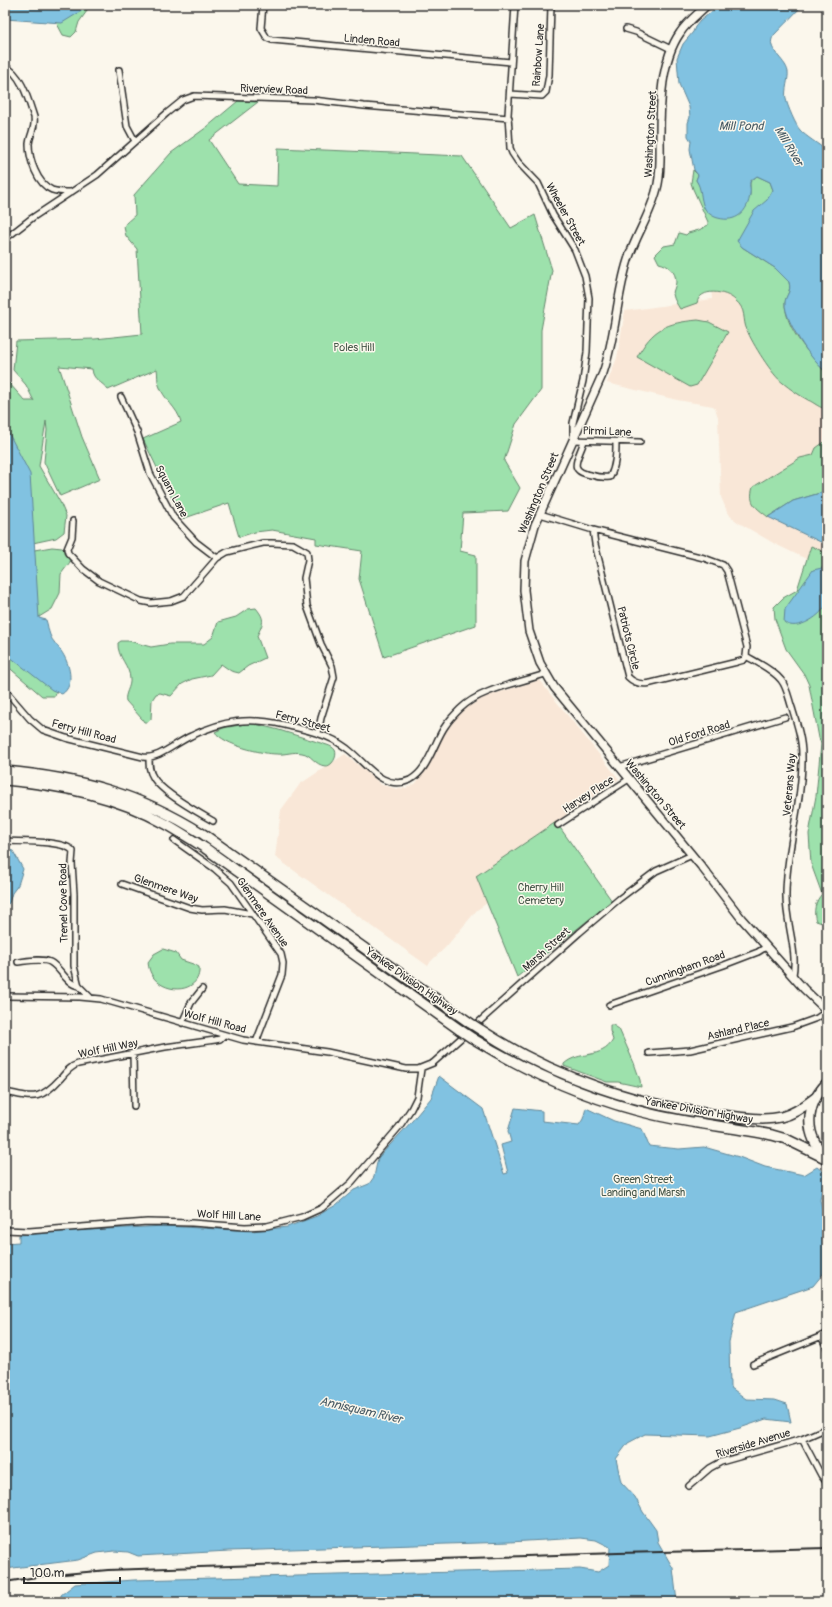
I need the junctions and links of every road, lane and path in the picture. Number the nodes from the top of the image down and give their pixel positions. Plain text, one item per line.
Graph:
1 (263, 5) edge
2 (510, 5) edge
3 (515, 5) edge
4 (551, 5) edge
5 (707, 5) edge
6 (626, 29) dead end
7 (671, 49) junction
8 (511, 62) junction
9 (5, 67) edge
10 (119, 70) dead end
11 (510, 94) junction
12 (508, 118) junction
13 (135, 141) junction
14 (72, 192) junction
15 (5, 239) edge
16 (121, 397) dead end
17 (573, 440) junction
18 (584, 441) junction
19 (616, 442) junction
20 (640, 442) dead end
21 (540, 514) junction
22 (73, 521) dead end
23 (593, 530) junction
24 (217, 558) junction
25 (746, 656) junction
26 (545, 674) junction
27 (5, 690) edge
28 (785, 718) dead end
29 (318, 733) junction
30 (149, 758) junction
31 (619, 767) junction
32 (5, 771) edge
33 (629, 779) junction
34 (5, 780) edge
35 (213, 821) dead end
36 (558, 825) dead end
37 (174, 840) dead end
38 (5, 841) edge
39 (692, 855) junction
40 (122, 884) dead end
41 (252, 914) junction
42 (766, 947) junction
43 (18, 962) dead end
44 (793, 974) junction
45 (79, 986) junction
46 (202, 989) dead end
47 (5, 996) edge
48 (90, 997) junction
49 (609, 1005) dead end
50 (827, 1011) edge
51 (182, 1023) junction
52 (224, 1035) junction
53 (256, 1042) junction
54 (649, 1053) dead end
55 (133, 1054) junction
56 (421, 1069) junction
57 (827, 1083) edge
58 (5, 1092) edge
59 (815, 1098) junction
60 (134, 1106) dead end
61 (827, 1159) edge
62 (5, 1230) edge
63 (824, 1335) edge
64 (827, 1348) edge
65 (753, 1364) dead end
66 (827, 1428) edge
67 (802, 1439) junction
68 (827, 1483) edge
69 (690, 1486) dead end

1 - 8 street, Linden Road
2 - 3 street
3 - 8 street, Wheeler Street
4 - 11 street, Rainbow Lane
5 - 7 main road, Washington Street
6 - 7 street
7 - 17 main road, Washington Street
8 - 11 street, Wheeler Street
9 - 14 street
10 - 13 street
11 - 12 street, Wheeler Street
12 - 13 street, Riverview Road
12 - 17 street, Wheeler Street
13 - 14 street, Riverview Road
14 - 15 street, Riverview Road
16 - 24 street, Squam Lane
17 - 18 street, Pirmi Lane
17 - 21 main road, Washington Street
18 - 19 street, Pirmi Lane
18 - 19 street
19 - 20 street, Pirmi Lane
21 - 23 street
21 - 26 main road, Washington Street
22 - 24 street
23 - 25 street
23 - 25 street, Patriots Circle
24 - 29 street
25 - 44 street, Veterans Way
26 - 29 street, Ferry Street
26 - 31 main road, Washington Street
27 - 30 street, Ferry Hill Road
28 - 31 street, Old Ford Road
29 - 30 street, Ferry Street
30 - 35 street
31 - 33 main road, Washington Street
32 - 59 highway, Yankee Division Highway, bridge
33 - 36 street, Harvey Place
33 - 39 main road, Washington Street
34 - 61 highway, Yankee Division Highway, bridge
37 - 41 street, Glenmere Avenue
38 - 45 street, Trenel Cove Road
39 - 42 main road, Washington Street
39 - 56 street, Marsh Street
40 - 41 street, Glenmere Way
41 - 53 street, Glenmere Avenue
42 - 44 main road, Washington Street
42 - 49 street, Cunningham Road
43 - 45 street
44 - 50 main road, Washington Street
45 - 48 street
46 - 51 street
47 - 48 street, Wolf Hill Road
48 - 51 street, Wolf Hill Road
50 - 54 street, Ashland Place
51 - 52 street, Wolf Hill Road
52 - 53 street, Wolf Hill Road
52 - 55 street, Wolf Hill Way
53 - 56 street, Wolf Hill Road
55 - 58 street, Wolf Hill Way
55 - 60 street
56 - 62 street, Wolf Hill Lane
57 - 59 highway
59 - 61 highway
63 - 64 street
63 - 65 street
66 - 67 street, Riverside Avenue
67 - 68 street
67 - 69 street, Riverside Avenue

